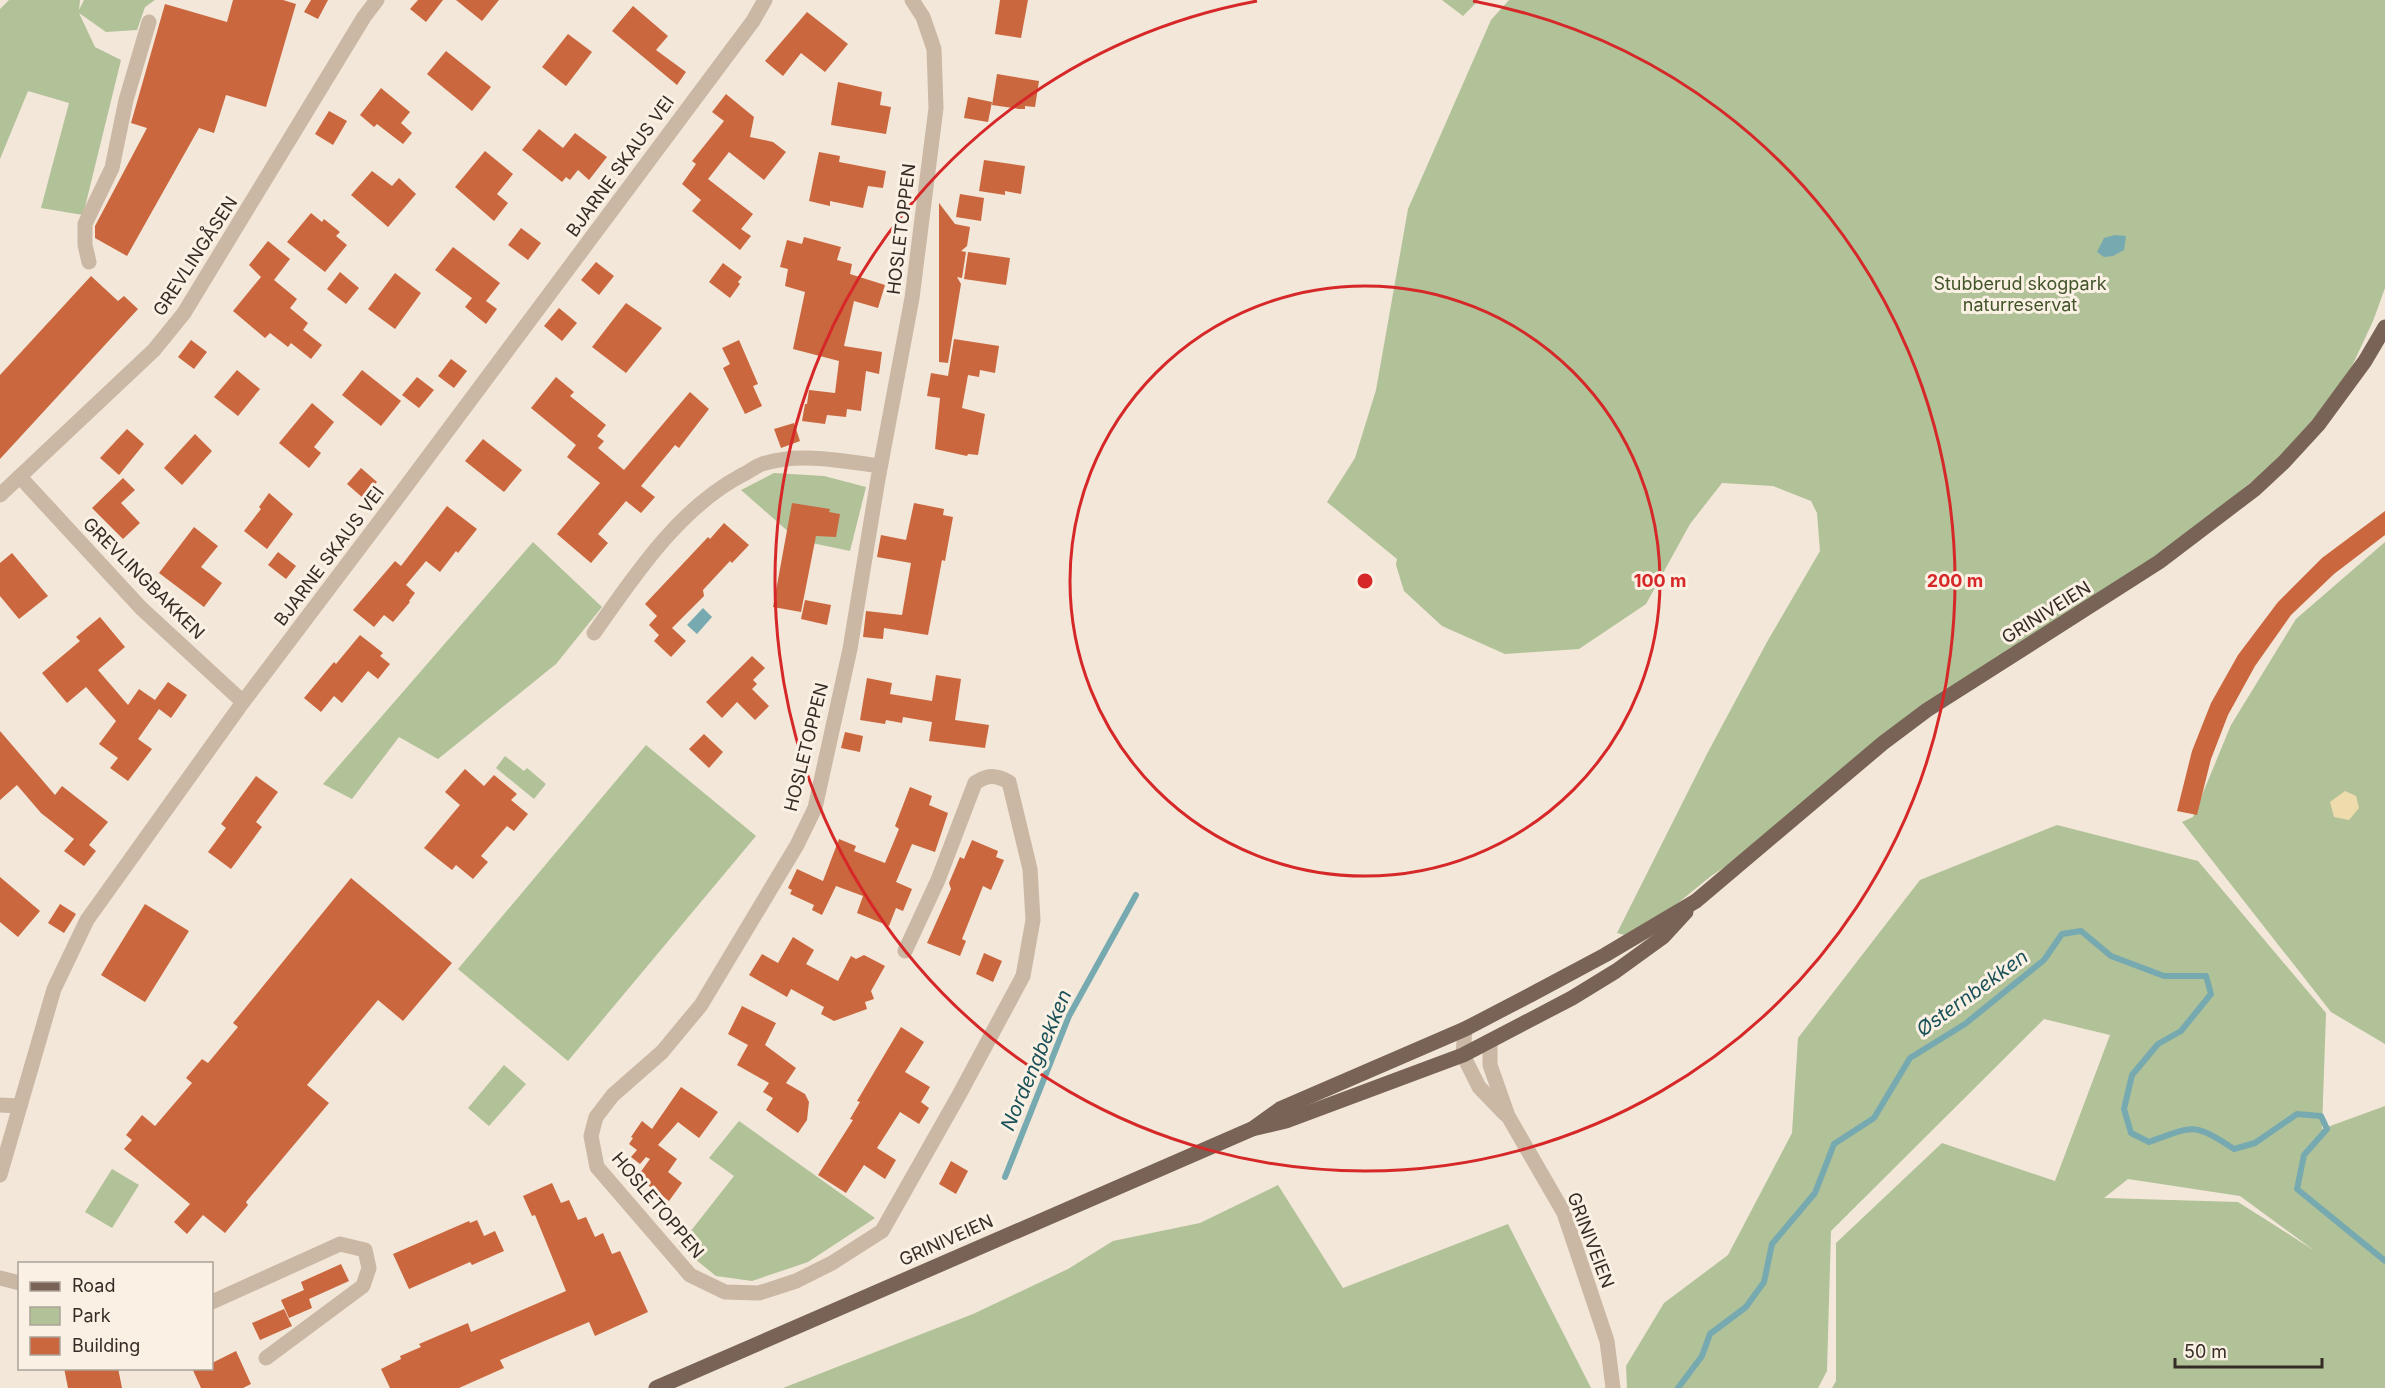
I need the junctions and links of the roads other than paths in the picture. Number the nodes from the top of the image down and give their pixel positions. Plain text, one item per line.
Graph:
1 (377, 0) edge
2 (765, 0) edge
3 (912, 0) edge
4 (149, 22) dead end
5 (89, 262) dead end
6 (2385, 327) edge
7 (880, 466) junction
8 (21, 478) junction
9 (0, 495) edge
10 (594, 633) dead end
11 (243, 702) junction
12 (1696, 901) junction
13 (905, 951) dead end
14 (1465, 1029) junction
15 (1490, 1041) junction
16 (1463, 1055) junction
17 (0, 1105) edge
18 (20, 1106) junction
19 (1508, 1116) junction
20 (1252, 1129) junction
21 (0, 1175) edge
22 (0, 1278) edge
23 (18, 1282) edge
24 (213, 1302) edge
25 (266, 1358) dead end
26 (656, 1388) edge
27 (1613, 1388) edge

1 - 8 street, GREVLINGÅSEN
2 - 11 street, BJARNE SKAUS VEI
3 - 7 street, HOSLETOPPEN
4 - 5 street
6 - 12 main road, GRINIVEIEN
7 - 10 street
7 - 13 street, HOSLETOPPEN
8 - 9 street, GREVLINGÅSEN
8 - 11 street, GREVLINGBAKKEN
11 - 18 street, BJARNE SKAUS VEI
12 - 14 main road, GRINIVEIEN
12 - 15 main road, GRINIVEIEN
14 - 16 street
14 - 20 main road, GRINIVEIEN
15 - 16 main road, GRINIVEIEN
15 - 19 street, GRINIVEIEN
16 - 19 street, GRINIVEIEN
16 - 20 main road, GRINIVEIEN
17 - 18 street
18 - 21 street, BJARNE SKAUS VEI
19 - 27 street, GRINIVEIEN
20 - 26 main road, GRINIVEIEN
22 - 23 street
24 - 25 street

